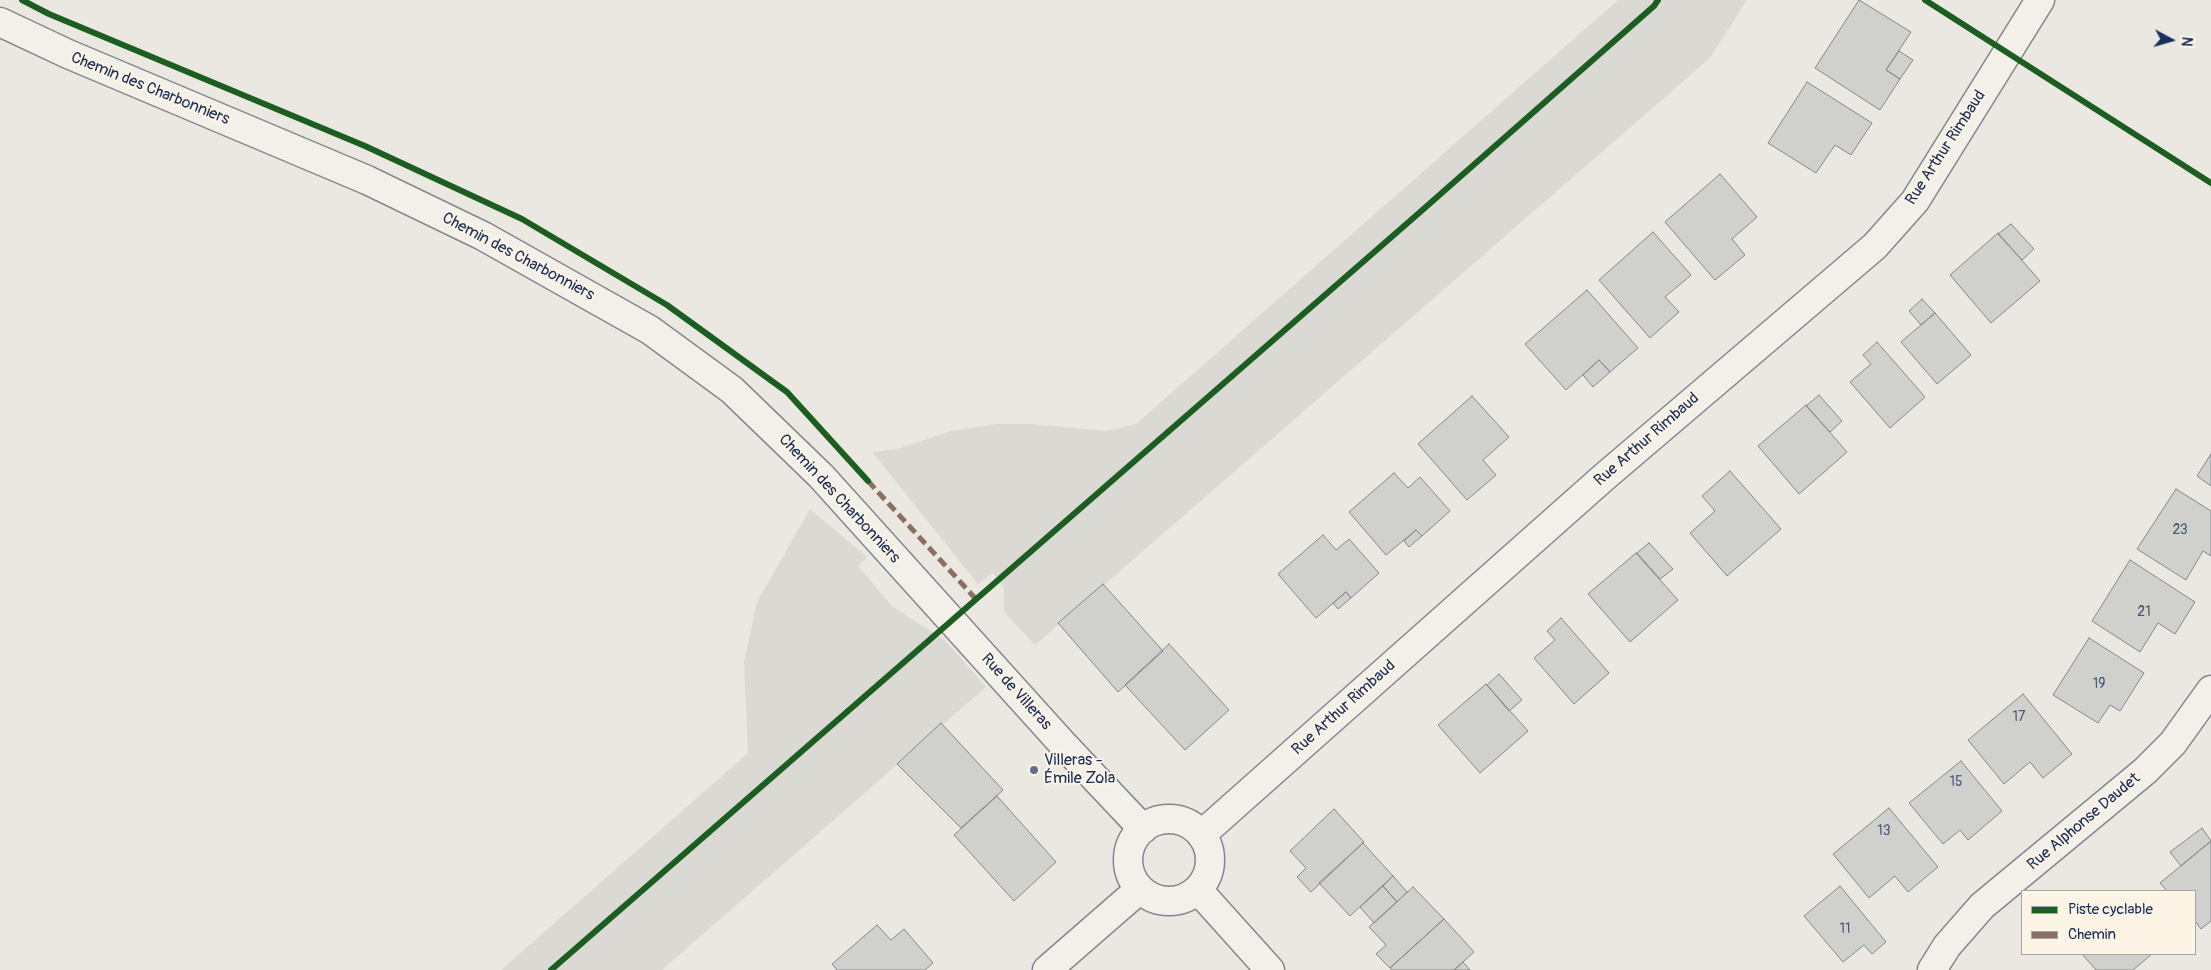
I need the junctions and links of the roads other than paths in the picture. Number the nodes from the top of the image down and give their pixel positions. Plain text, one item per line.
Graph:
1 (2040, 0) edge
2 (0, 22) edge
3 (951, 620) joint
4 (2211, 690) edge
5 (1143, 829) junction
6 (1201, 835) junction
7 (1140, 889) junction
8 (1198, 890) junction
9 (1047, 970) edge
10 (1270, 970) edge
11 (1932, 970) edge

1 - 6 street, Rue Arthur Rimbaud
2 - 3 street, Chemin des Charbonniers
3 - 5 street, Rue de Villeras
4 - 11 street, Rue Alphonse Daudet
5 - 6 street
5 - 7 street
6 - 8 street
7 - 8 street
7 - 9 street
8 - 10 street

